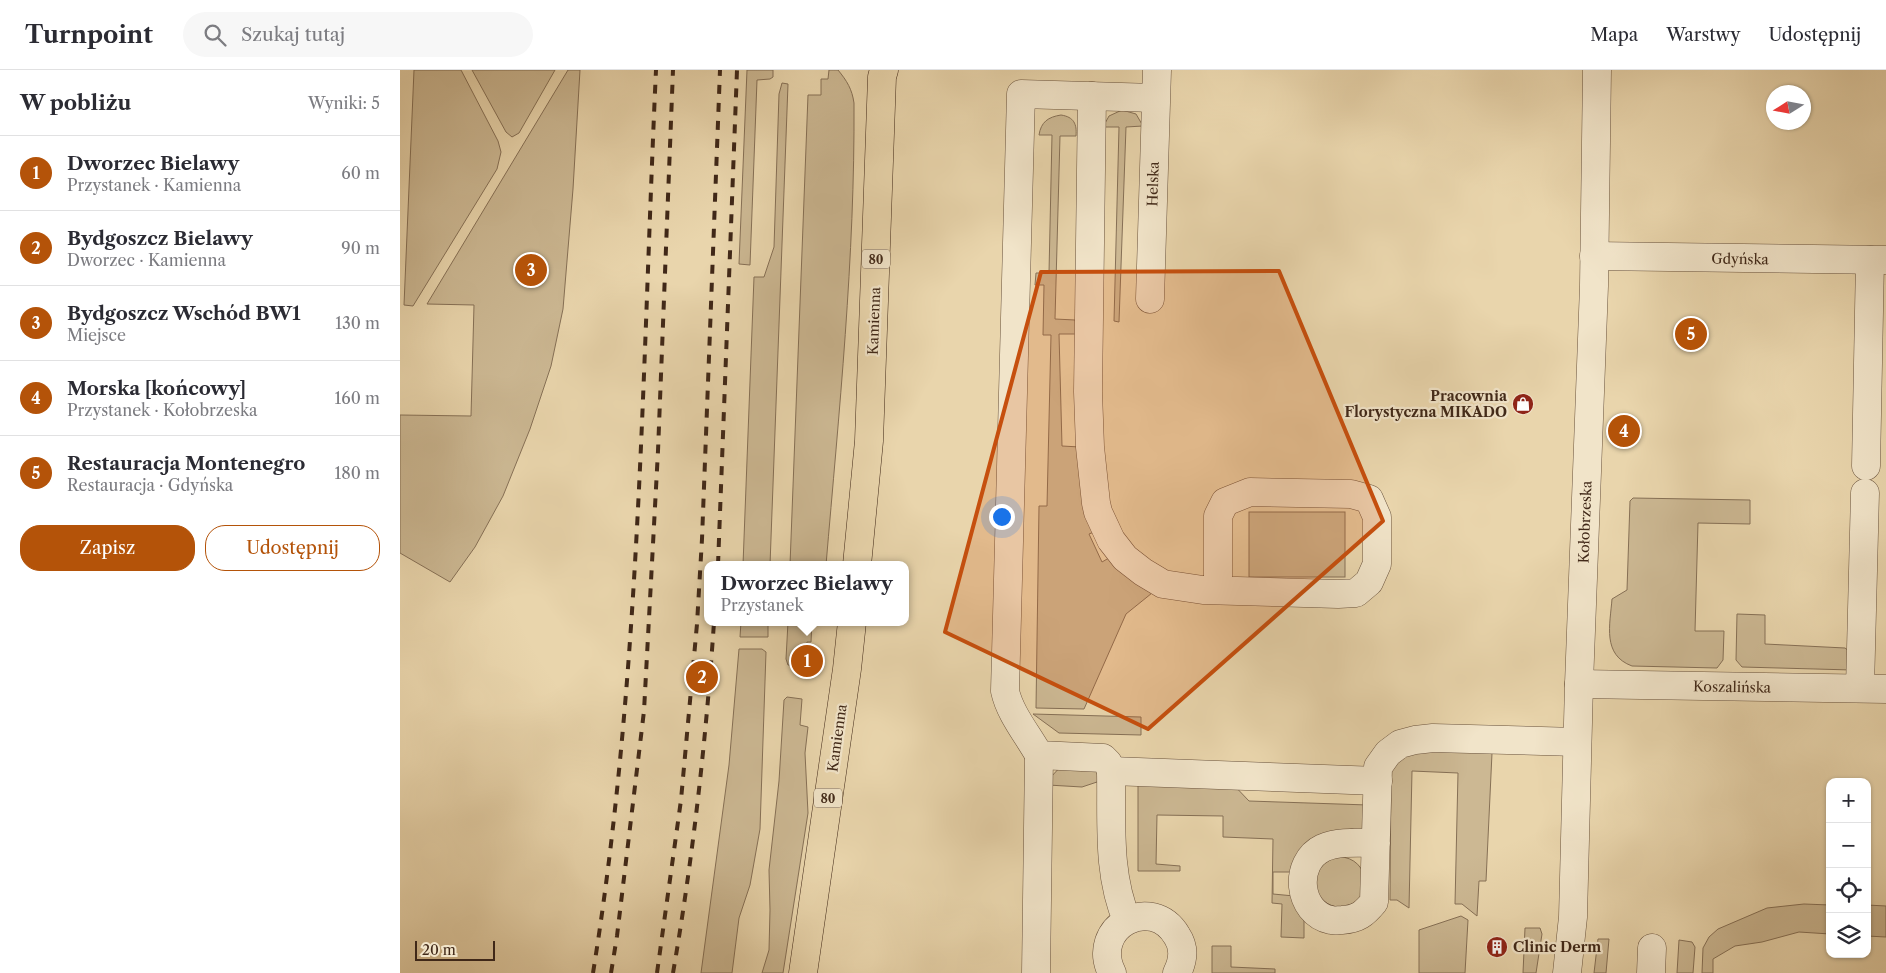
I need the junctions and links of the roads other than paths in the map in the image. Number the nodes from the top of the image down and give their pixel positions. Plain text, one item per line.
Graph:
1 (1157, 70) edge
2 (1596, 70) edge
3 (882, 72) edge
4 (1092, 96) junction
5 (1155, 98) junction
6 (1594, 256) junction
7 (1878, 260) edge
8 (1150, 299) dead end
9 (1866, 466) dead end
10 (1865, 493) dead end
11 (857, 561) edge
12 (1218, 590) junction
13 (852, 626) edge
14 (1579, 684) junction
15 (1873, 688) edge
16 (1577, 742) junction
17 (1039, 755) junction
18 (1111, 771) junction
19 (1378, 781) junction
20 (1376, 843) dead end
21 (1126, 920) junction
22 (803, 973) edge
23 (1036, 973) edge
24 (1112, 973) edge
25 (1177, 973) edge
26 (1568, 973) edge

1 - 5 street, Helska
2 - 6 street, Kołobrzeska
3 - 11 main road, Kamienna / 80
4 - 5 street
4 - 12 street
4 - 17 street
5 - 8 street, Helska
6 - 7 street, Gdyńska
6 - 14 street, Kołobrzeska
7 - 9 street
10 - 15 street
12 - 12 street
13 - 22 main road, Kamienna / 80
14 - 15 street, Koszalińska
14 - 16 street, Kołobrzeska
16 - 19 street
16 - 26 street, Kołobrzeska
17 - 18 street
17 - 23 street
18 - 19 street
18 - 21 street
19 - 20 street
21 - 24 street
21 - 25 street

